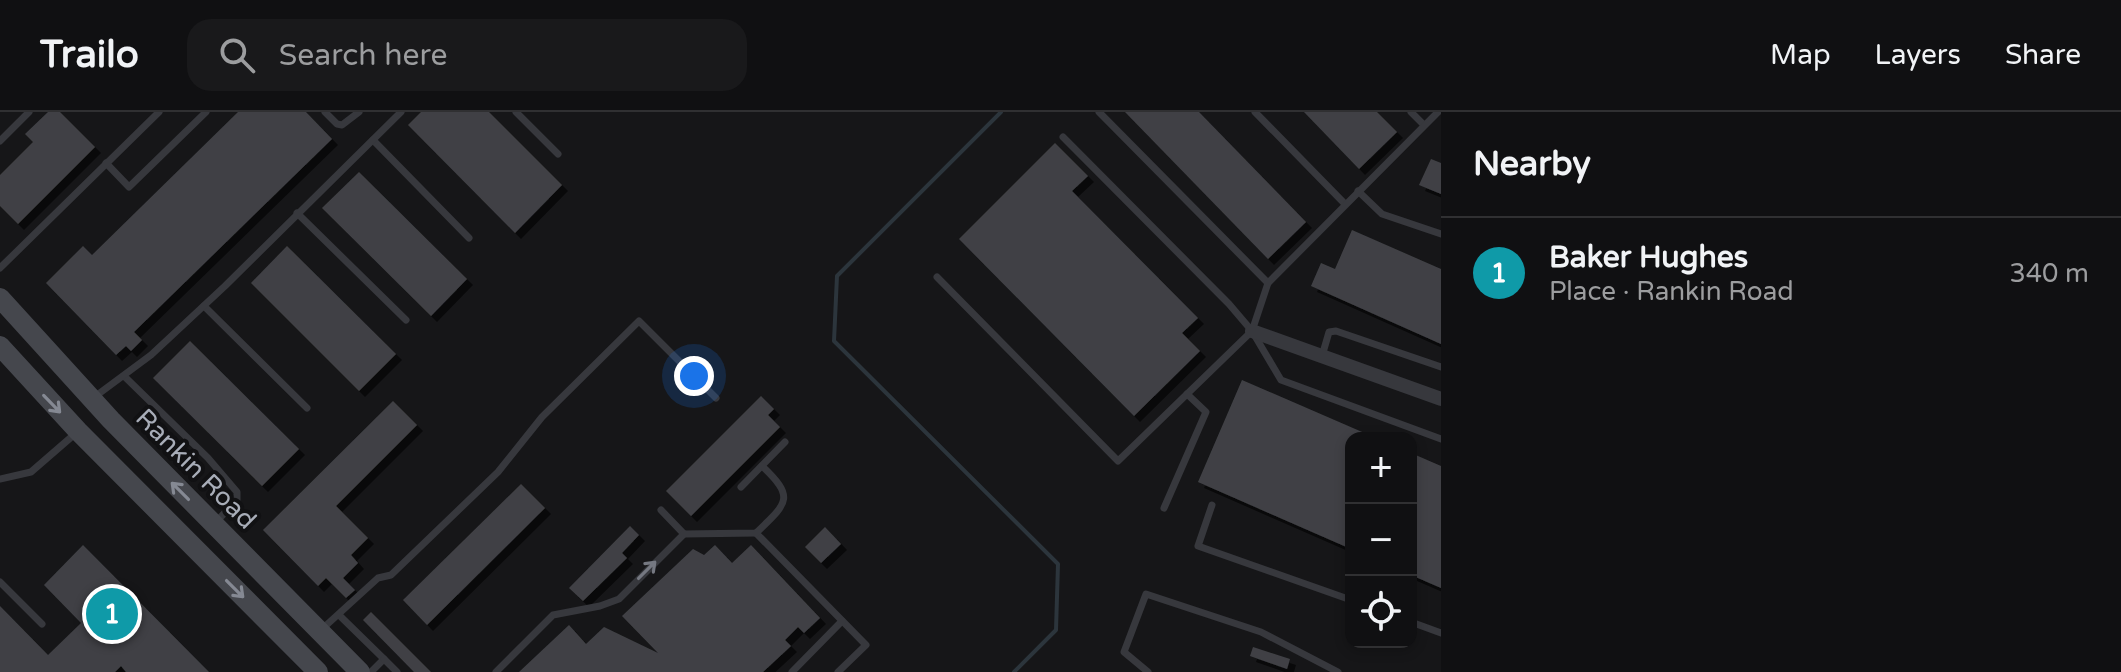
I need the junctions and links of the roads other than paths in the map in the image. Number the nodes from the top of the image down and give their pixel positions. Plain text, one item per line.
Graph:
1 (29, 112) edge
2 (159, 112) edge
3 (206, 112) edge
4 (325, 112) edge
5 (359, 112) edge
6 (401, 112) edge
7 (516, 112) edge
8 (1099, 112) edge
9 (1255, 112) edge
10 (1411, 112) edge
11 (1438, 112) edge
12 (1424, 125) junction
13 (1063, 137) dead end
14 (373, 140) junction
15 (0, 141) edge
16 (558, 154) dead end
17 (106, 163) junction
18 (1358, 191) junction
19 (1345, 204) junction
20 (297, 213) junction
21 (1441, 234) edge
22 (469, 238) dead end
23 (0, 268) edge
24 (937, 277) dead end
25 (1268, 283) junction
26 (0, 298) edge
27 (204, 306) junction
28 (406, 320) dead end
29 (1252, 331) junction
30 (0, 346) edge
31 (1322, 356) junction
32 (1441, 367) edge
33 (124, 376) junction
34 (1187, 394) junction
35 (716, 398) dead end
36 (1441, 399) edge
37 (96, 404) junction
38 (307, 408) dead end
39 (78, 431) junction
40 (1441, 439) edge
41 (785, 442) dead end
42 (762, 466) junction
43 (0, 479) edge
44 (741, 487) dead end
45 (1212, 505) dead end
46 (1164, 508) dead end
47 (661, 510) dead end
48 (214, 525) junction
49 (756, 533) junction
50 (684, 534) junction
51 (0, 582) edge
52 (1345, 598) edge
53 (339, 615) junction
54 (842, 621) junction
55 (42, 624) dead end
56 (1417, 624) edge
57 (320, 632) junction
58 (1441, 633) edge
59 (299, 653) junction
60 (384, 659) junction
61 (318, 672) edge
62 (360, 672) edge
63 (371, 672) edge
64 (397, 672) edge
65 (496, 672) edge
66 (792, 672) edge
67 (838, 672) edge
68 (1148, 672) edge
69 (1338, 672) edge

1 - 15 lane
2 - 17 lane
3 - 17 lane
4 - 5 lane
6 - 14 lane
7 - 16 lane
8 - 25 lane
9 - 19 lane
10 - 12 lane
11 - 12 lane
12 - 18 lane
13 - 29 lane
14 - 20 lane
14 - 22 lane
17 - 23 lane
18 - 19 lane
18 - 21 lane
19 - 25 lane
20 - 27 lane
20 - 28 lane
24 - 34 lane
25 - 29 lane
26 - 37 main road, Rankin Road
27 - 33 lane
27 - 38 lane
29 - 31 street
29 - 34 lane
29 - 40 lane
30 -> 39 main road
31 - 32 lane
31 - 36 street
33 - 37 lane
33 - 48 lane
34 - 46 lane
35 - 53 lane
37 - 39 main road
48 -> 37 main road, Rankin Road
39 - 43 lane
39 -> 59 main road
41 - 42 lane
42 - 44 lane
42 - 49 lane
45 - 52 lane
47 - 50 lane
48 - 57 main road, Rankin Road
49 - 50 lane
49 - 54 lane
65 -> 50 lane
51 - 55 lane
53 - 57 lane
53 - 60 lane
54 - 66 lane
54 - 67 lane
56 - 58 lane
57 - 59 main road
57 - 62 main road, Rankin Road
59 - 61 main road
60 - 63 lane
60 - 64 lane
68 - 69 lane

